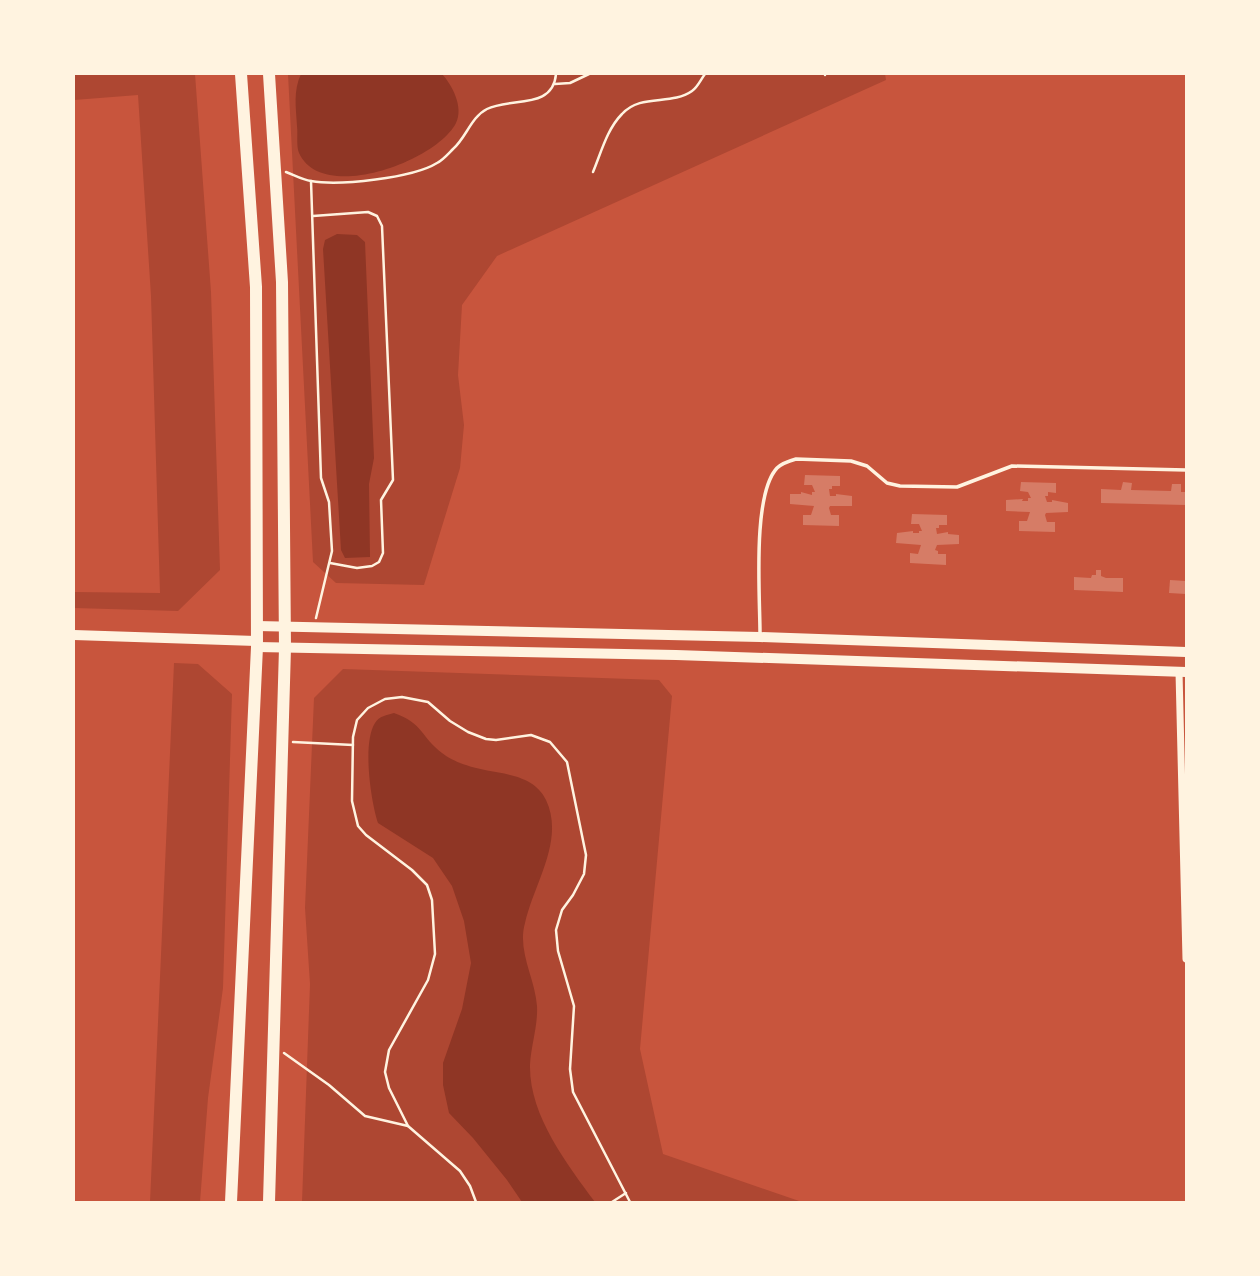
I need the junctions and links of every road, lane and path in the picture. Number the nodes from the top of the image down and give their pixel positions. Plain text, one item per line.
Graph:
1 (241, 74) edge
2 (269, 74) edge
3 (556, 74) edge
4 (589, 74) edge
5 (705, 74) edge
6 (555, 84) junction
7 (275, 168) junction
8 (593, 172) dead end
9 (311, 181) junction
10 (313, 216) junction
11 (1186, 470) edge
12 (331, 563) junction
13 (257, 626) junction
14 (285, 627) junction
15 (314, 628) junction
16 (74, 635) edge
17 (760, 637) junction
18 (256, 644) junction
19 (285, 648) junction
20 (1186, 652) edge
21 (1183, 672) edge
22 (284, 742) junction
23 (353, 745) junction
24 (1186, 959) edge
25 (274, 1046) junction
26 (408, 1126) junction
27 (626, 1193) junction
28 (270, 1198) edge
29 (230, 1202) edge
30 (476, 1202) edge
31 (612, 1202) edge
32 (630, 1202) edge

1 - 13 highway
2 - 7 highway
3 - 6 path
4 - 6 path
5 - 8 path
6 - 9 path
7 - 9 path
7 - 14 highway
9 - 10 path
10 - 12 path
10 - 12 path
11 - 17 lane
12 - 15 path
13 - 14 main road
13 - 18 highway
14 - 15 main road
14 - 19 highway
15 - 17 main road
16 - 18 main road
17 - 20 main road
18 - 19 main road
18 - 29 highway
19 - 21 main road
19 - 22 highway
21 - 24 street
22 - 23 path
22 - 25 highway
23 - 26 path
23 - 27 path
25 - 26 path
25 - 28 highway
26 - 30 path
27 - 31 path
27 - 32 path

